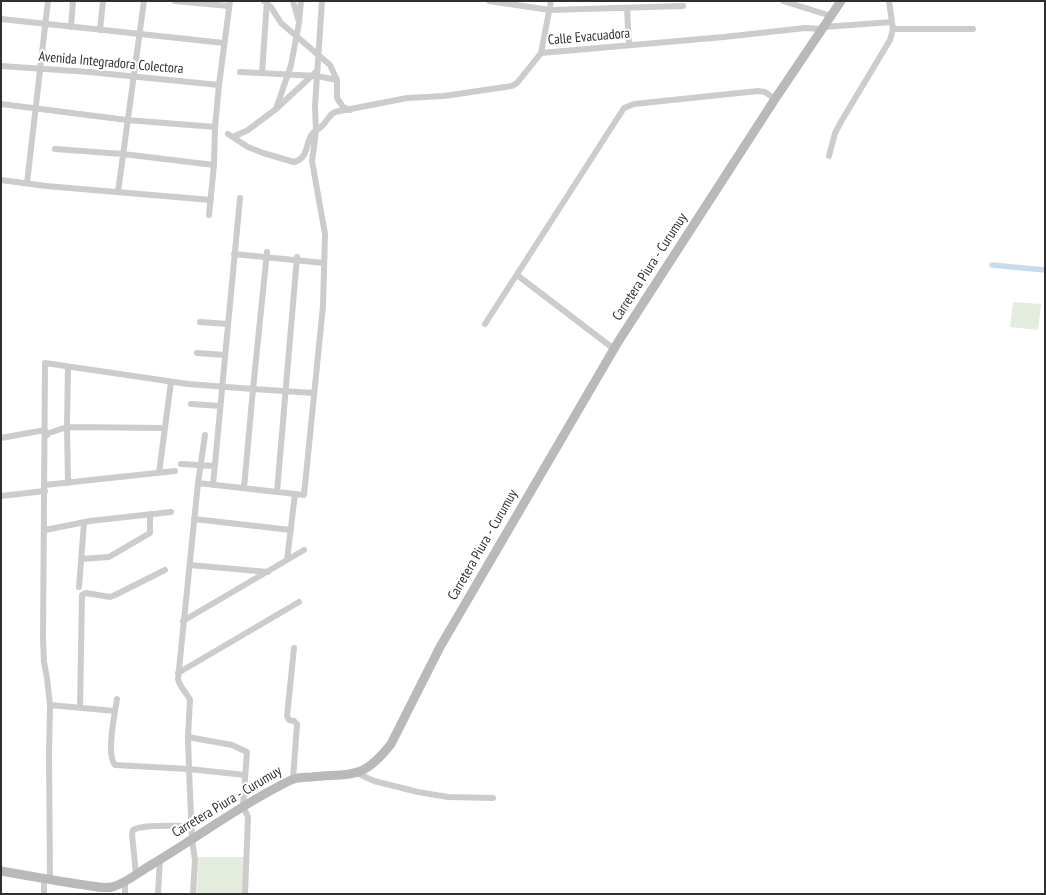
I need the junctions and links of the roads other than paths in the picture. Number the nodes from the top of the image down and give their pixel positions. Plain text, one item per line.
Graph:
1 (48, 1) edge
2 (73, 1) edge
3 (103, 1) edge
4 (144, 1) edge
5 (175, 1) edge
6 (293, 1) edge
7 (301, 1) edge
8 (322, 1) edge
9 (490, 1) edge
10 (551, 1) edge
11 (783, 1) edge
12 (841, 1) edge
13 (890, 1) edge
14 (266, 2) edge
15 (230, 3) edge
16 (682, 6) dead end
17 (627, 8) junction
18 (550, 10) junction
19 (831, 16) junction
20 (1, 19) edge
21 (892, 22) junction
22 (299, 23) junction
23 (46, 24) junction
24 (70, 27) junction
25 (823, 28) junction
26 (892, 29) junction
27 (973, 29) dead end
28 (100, 30) junction
29 (138, 34) junction
30 (296, 37) junction
31 (224, 43) junction
32 (629, 45) junction
33 (541, 53) junction
34 (318, 55) junction
35 (1, 66) edge
36 (40, 69) junction
37 (240, 72) dead end
38 (262, 74) junction
39 (315, 74) junction
40 (288, 75) junction
41 (133, 76) junction
42 (337, 80) junction
43 (219, 85) junction
44 (775, 99) junction
45 (1, 104) edge
46 (35, 109) junction
47 (276, 109) junction
48 (350, 110) junction
49 (127, 120) junction
50 (215, 127) junction
51 (316, 131) junction
52 (55, 149) dead end
53 (123, 154) junction
54 (829, 156) dead end
55 (214, 165) junction
56 (1, 180) edge
57 (27, 183) junction
58 (118, 192) junction
59 (240, 198) dead end
60 (211, 200) junction
61 (209, 215) dead end
62 (234, 254) junction
63 (267, 255) junction
64 (297, 259) junction
65 (324, 263) junction
66 (517, 274) junction
67 (200, 322) dead end
68 (228, 324) junction
69 (485, 324) dead end
70 (614, 349) junction
71 (197, 353) dead end
72 (225, 355) junction
73 (68, 366) junction
74 (171, 382) junction
75 (222, 387) junction
76 (253, 389) junction
77 (285, 391) junction
78 (314, 393) junction
79 (191, 404) dead end
80 (220, 406) junction
81 (67, 427) junction
82 (165, 428) junction
83 (45, 430) junction
84 (218, 436) junction
85 (45, 437) junction
86 (1, 438) edge
87 (181, 464) dead end
88 (201, 465) junction
89 (215, 466) junction
90 (175, 471) dead end
91 (159, 473) junction
92 (68, 483) junction
93 (198, 483) junction
94 (213, 485) junction
95 (45, 488) junction
96 (244, 488) junction
97 (276, 492) junction
98 (295, 494) junction
99 (1, 496) edge
100 (171, 512) dead end
101 (150, 514) junction
102 (194, 519) junction
103 (84, 523) junction
104 (44, 530) junction
105 (290, 530) junction
106 (304, 550) dead end
107 (81, 559) junction
108 (287, 560) junction
109 (190, 565) junction
110 (165, 570) dead end
111 (268, 572) junction
112 (79, 587) dead end
113 (299, 602) dead end
114 (183, 621) junction
115 (294, 648) dead end
116 (178, 673) junction
117 (117, 699) dead end
118 (50, 706) junction
119 (80, 708) junction
120 (115, 711) junction
121 (188, 737) junction
122 (189, 769) junction
123 (357, 773) junction
124 (245, 775) junction
125 (293, 779) junction
126 (493, 798) dead end
127 (243, 806) junction
128 (191, 826) junction
129 (192, 840) junction
130 (160, 859) junction
131 (1, 871) edge
132 (136, 874) junction
133 (47, 879) junction
134 (125, 881) junction
135 (44, 894) edge
136 (125, 894) edge
137 (158, 894) edge
138 (193, 894) edge
139 (245, 894) edge

1 - 23 street
2 - 24 street
3 - 28 street
4 - 29 street
5 - 15 street
6 - 22 street
7 - 22 street
8 - 34 street
9 - 18 street
10 - 18 street
11 - 19 street
12 - 19 main road, Carretera Piura - Curumuy
13 - 21 street
14 - 30 street
14 - 38 street
15 - 31 street
16 - 17 street
17 - 18 street
17 - 32 street
18 - 33 street
19 - 25 main road, Carretera Piura - Curumuy
20 - 23 street
21 - 25 street, Calle Evacuadora
21 - 26 street
22 - 30 street
23 - 24 street
23 - 36 street
24 - 28 street
25 - 32 street, Calle Evacuadora
25 - 44 main road, Carretera Piura - Curumuy
26 - 27 street
26 - 54 street
28 - 29 street
29 - 31 street
29 - 41 street
30 - 34 street
30 - 40 street
31 - 43 street
32 - 33 street, Calle Evacuadora
33 - 48 street, Calle Evacuadora
34 - 39 street
34 - 42 street
35 - 36 street, Avenida Integradora Colectora
36 - 41 street, Avenida Integradora Colectora
36 - 46 street
37 - 38 street
38 - 40 street
39 - 40 street
39 - 42 street
39 - 47 street
39 - 51 street
40 - 47 street
41 - 43 street, Avenida Integradora Colectora
41 - 49 street
42 - 48 street
43 - 50 street
44 - 66 street
44 - 70 main road, Carretera Piura - Curumuy
45 - 46 street
46 - 49 street
46 - 57 street
47 - 51 street, Calle Evacuadora
48 - 51 street, Calle Evacuadora
49 - 50 street
49 - 53 street
50 - 55 street
51 - 65 street
52 - 53 street
53 - 55 street
53 - 58 street
55 - 60 street
56 - 57 street
57 - 58 street
58 - 60 street
59 - 62 street
60 - 61 street
62 - 63 street
62 - 68 street
63 - 64 street
63 - 76 street
64 - 65 street
64 - 77 street
65 - 78 street
66 - 69 street
66 - 70 street
67 - 68 street
68 - 72 street
70 - 123 main road, Carretera Piura - Curumuy
71 - 72 street
72 - 75 street
73 - 74 street
73 - 81 street
73 - 83 street
74 - 75 street
74 - 82 street
75 - 76 street
75 - 80 street
76 - 77 street
76 - 96 street
77 - 78 street
77 - 97 street
78 - 98 street
79 - 80 street
80 - 84 street
81 - 82 street
81 - 85 street
81 - 92 street
82 - 91 street
83 - 85 street
83 - 86 street
84 - 88 street
84 - 89 street
85 - 95 street
87 - 88 street
88 - 89 street
88 - 93 street
89 - 94 street
90 - 91 street
91 - 92 street
92 - 95 street
93 - 94 street
93 - 102 street
94 - 96 street
95 - 99 street
95 - 104 street
96 - 97 street
97 - 98 street
98 - 105 street
100 - 101 street
101 - 103 street
101 - 107 street
102 - 105 street
102 - 109 street
103 - 104 street
103 - 107 street
104 - 118 street
105 - 108 street
106 - 108 street
107 - 112 street
108 - 111 street
109 - 111 street
109 - 114 street
110 - 119 street
111 - 114 street
113 - 116 street
114 - 116 street
115 - 125 street
116 - 121 street
117 - 120 street
118 - 119 street
118 - 133 street
119 - 120 street
120 - 122 street
121 - 122 street
121 - 124 street
122 - 124 street
122 - 128 street
123 - 125 main road, Carretera Piura - Curumuy
123 - 126 street
124 - 127 street
125 - 127 main road, Carretera Piura - Curumuy
127 - 129 main road, Carretera Piura - Curumuy
127 - 139 street
128 - 129 street
128 - 132 street
129 - 130 main road, Carretera Piura - Curumuy
129 - 138 street
130 - 132 main road, Carretera Piura - Curumuy
130 - 137 street
131 - 133 main road, Carretera Piura - Curumuy
132 - 134 main road, Carretera Piura - Curumuy
133 - 134 main road, Carretera Piura - Curumuy
133 - 135 street
134 - 136 street

